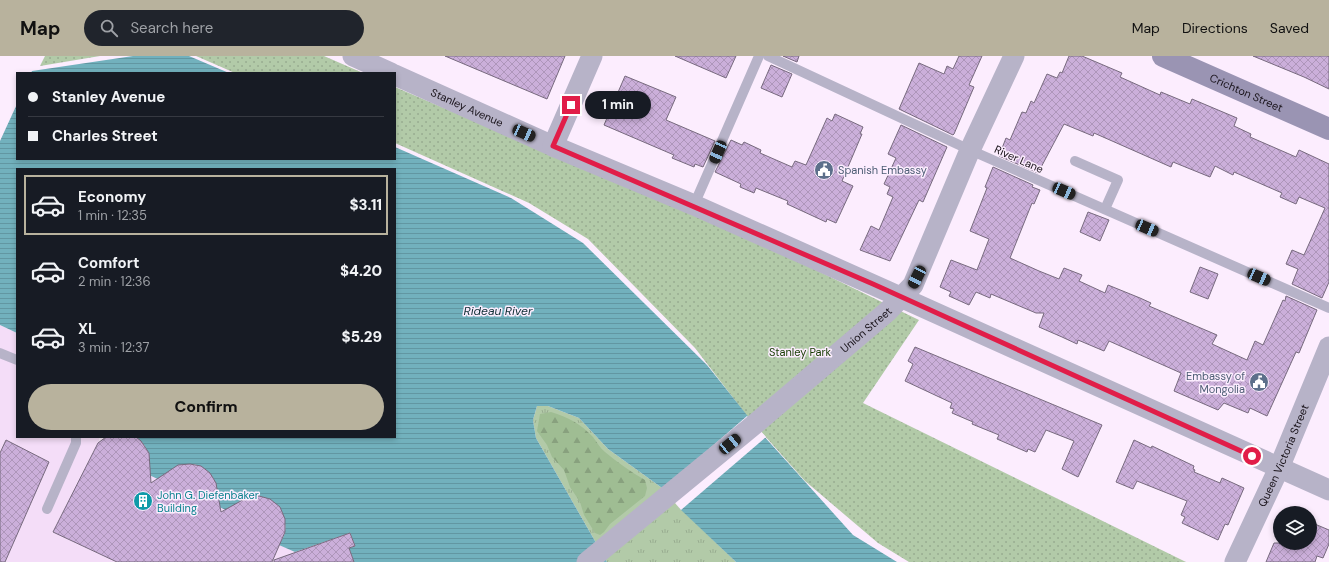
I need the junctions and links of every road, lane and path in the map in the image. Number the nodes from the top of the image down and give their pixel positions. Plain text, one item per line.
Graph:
1 (353, 56) edge
2 (592, 56) edge
3 (759, 56) edge
4 (768, 56) edge
5 (1014, 56) edge
6 (1163, 56) edge
7 (389, 72) edge
8 (396, 75) edge
9 (1329, 129) edge
10 (553, 146) junction
11 (970, 150) junction
12 (1075, 161) dead end
13 (694, 205) junction
14 (1105, 209) junction
15 (902, 298) junction
16 (1329, 308) edge
17 (1329, 347) edge
18 (0, 353) edge
19 (16, 360) edge
20 (76, 438) edge
21 (1279, 468) junction
22 (1329, 490) edge
23 (47, 509) dead end
24 (594, 556) edge
25 (1235, 562) edge

1 - 7 street
2 - 10 street
3 - 13 lane
4 - 11 lane, River Lane
5 - 11 street, Union Street
6 - 9 street, Crichton Street
8 - 10 street, Stanley Avenue
10 - 13 street, Stanley Avenue
11 - 14 lane, River Lane
11 - 15 street, Union Street
12 - 14 lane
13 - 15 street, Stanley Avenue
14 - 16 lane, River Lane
15 - 21 street, Stanley Avenue
15 - 24 street, Union Street
17 - 21 street, Queen Victoria Street
18 - 19 lane
20 - 23 lane
21 - 22 street, Stanley Avenue
21 - 25 street, Queen Victoria Street

